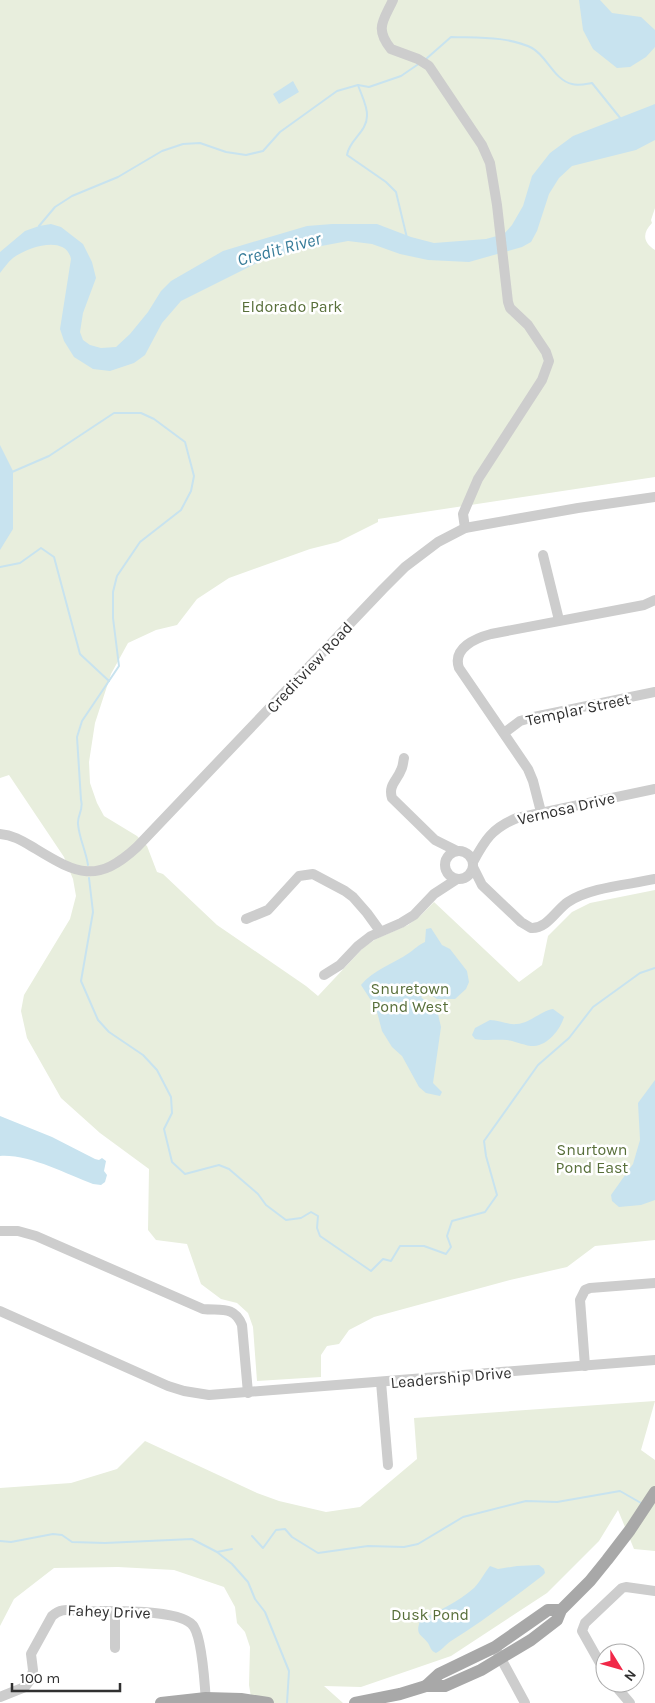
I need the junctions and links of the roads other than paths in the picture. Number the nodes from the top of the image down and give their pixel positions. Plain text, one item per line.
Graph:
1 (393, 0) edge
2 (655, 497) edge
3 (465, 528) junction
4 (543, 555) dead end
5 (655, 600) edge
6 (644, 605) junction
7 (655, 606) edge
8 (559, 620) junction
9 (655, 692) edge
10 (504, 733) junction
11 (404, 758) dead end
12 (655, 789) edge
13 (540, 812) junction
14 (0, 834) edge
15 (435, 840) junction
16 (484, 841) junction
17 (460, 851) junction
18 (445, 865) junction
19 (473, 865) junction
20 (459, 879) junction
21 (655, 879) edge
22 (482, 885) junction
23 (434, 894) junction
24 (246, 919) dead end
25 (380, 931) junction
26 (324, 975) dead end
27 (0, 1231) edge
28 (655, 1283) edge
29 (0, 1311) edge
30 (655, 1360) edge
31 (585, 1366) junction
32 (381, 1382) junction
33 (248, 1393) junction
34 (388, 1465) dead end
35 (655, 1492) edge
36 (655, 1592) edge
37 (561, 1610) junction
38 (115, 1612) junction
39 (495, 1647) junction
40 (115, 1648) dead end
41 (595, 1654) edge
42 (502, 1659) junction
43 (426, 1686) junction
44 (622, 1693) edge
45 (0, 1698) edge
46 (206, 1701) edge
47 (161, 1703) edge
48 (268, 1703) edge
49 (355, 1703) edge
50 (525, 1703) edge
51 (630, 1703) edge

1 - 3 street
2 - 3 street, Creditview Road
3 - 14 street, Creditview Road
4 - 8 street
5 - 6 street
6 - 7 street
6 - 8 street
8 - 10 street
9 - 10 street, Templar Street
10 - 13 street
11 - 15 street
12 - 13 street, Vernosa Drive
13 - 16 street, Vernosa Drive
15 - 17 street
15 - 18 street
16 - 17 street, Vernosa Drive
16 - 19 street, Vernosa Drive
17 - 18 street
17 - 19 street
18 - 20 street
18 - 23 street
19 - 20 street
19 - 22 street
20 - 22 street
20 - 23 street
21 - 22 street
23 - 25 street
24 - 25 street
25 - 26 street
27 - 33 street
28 - 31 street
29 - 33 street, Leadership Drive
30 - 31 street, Leadership Drive
31 - 32 street, Leadership Drive
32 - 33 street, Leadership Drive
32 - 34 street
35 - 37 main road
36 - 41 street
37 - 39 main road
37 - 42 main road
38 - 40 street
38 - 45 street, Fahey Drive
38 - 46 street, Fahey Drive
39 - 42 street
39 - 43 main road
42 - 43 main road
42 - 50 street
43 - 49 main road
44 - 51 street
46 - 47 main road
46 - 48 main road

